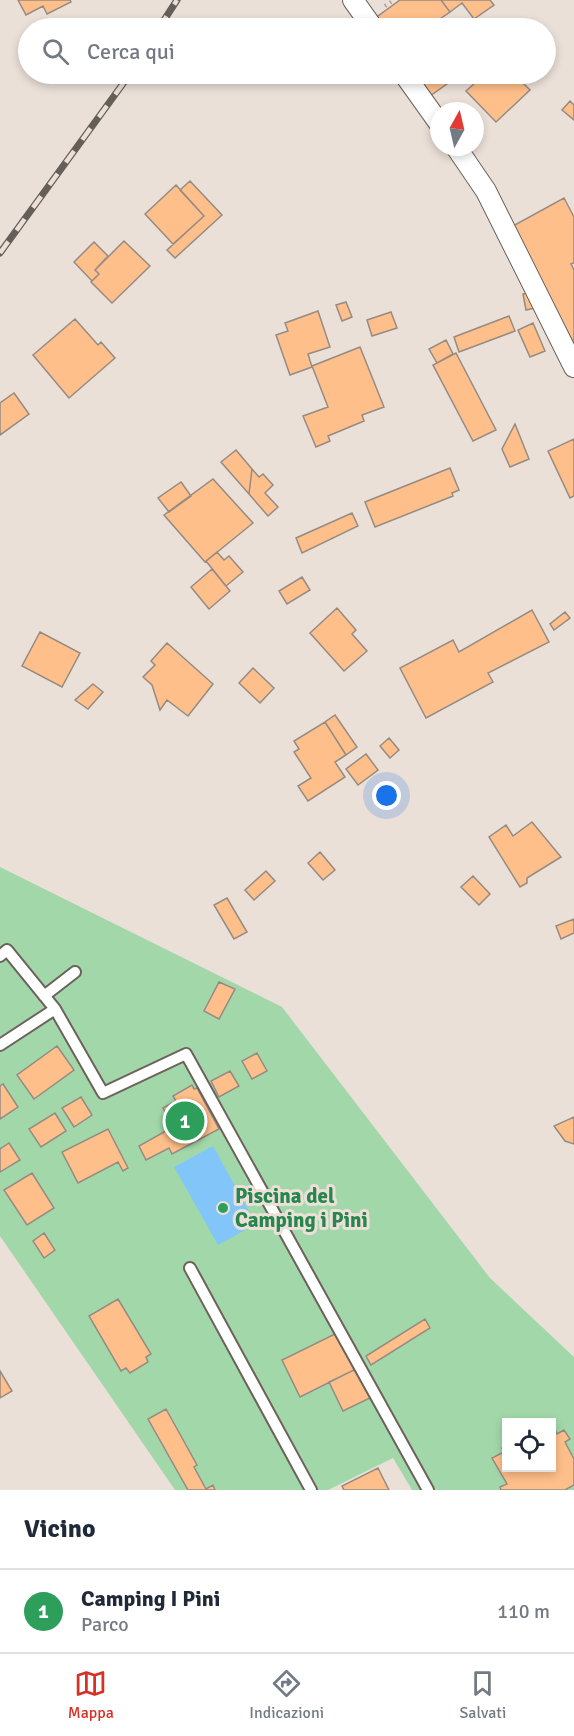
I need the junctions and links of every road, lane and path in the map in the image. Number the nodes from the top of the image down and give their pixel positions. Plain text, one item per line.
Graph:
1 (353, 0) edge
2 (394, 0) edge
3 (385, 6) dead end
4 (366, 18) edge
5 (411, 84) edge
6 (430, 110) edge
7 (462, 156) edge
8 (574, 367) edge
9 (0, 956) edge
10 (75, 972) dead end
11 (44, 996) junction
12 (55, 1009) junction
13 (0, 1045) edge
14 (190, 1268) dead end
15 (311, 1490) edge
16 (428, 1490) edge

1 - 4 street
2 - 3 path
5 - 6 street
7 - 8 street
9 - 11 lane
10 - 11 lane
11 - 12 lane
12 - 13 lane
12 - 16 lane
14 - 15 lane

